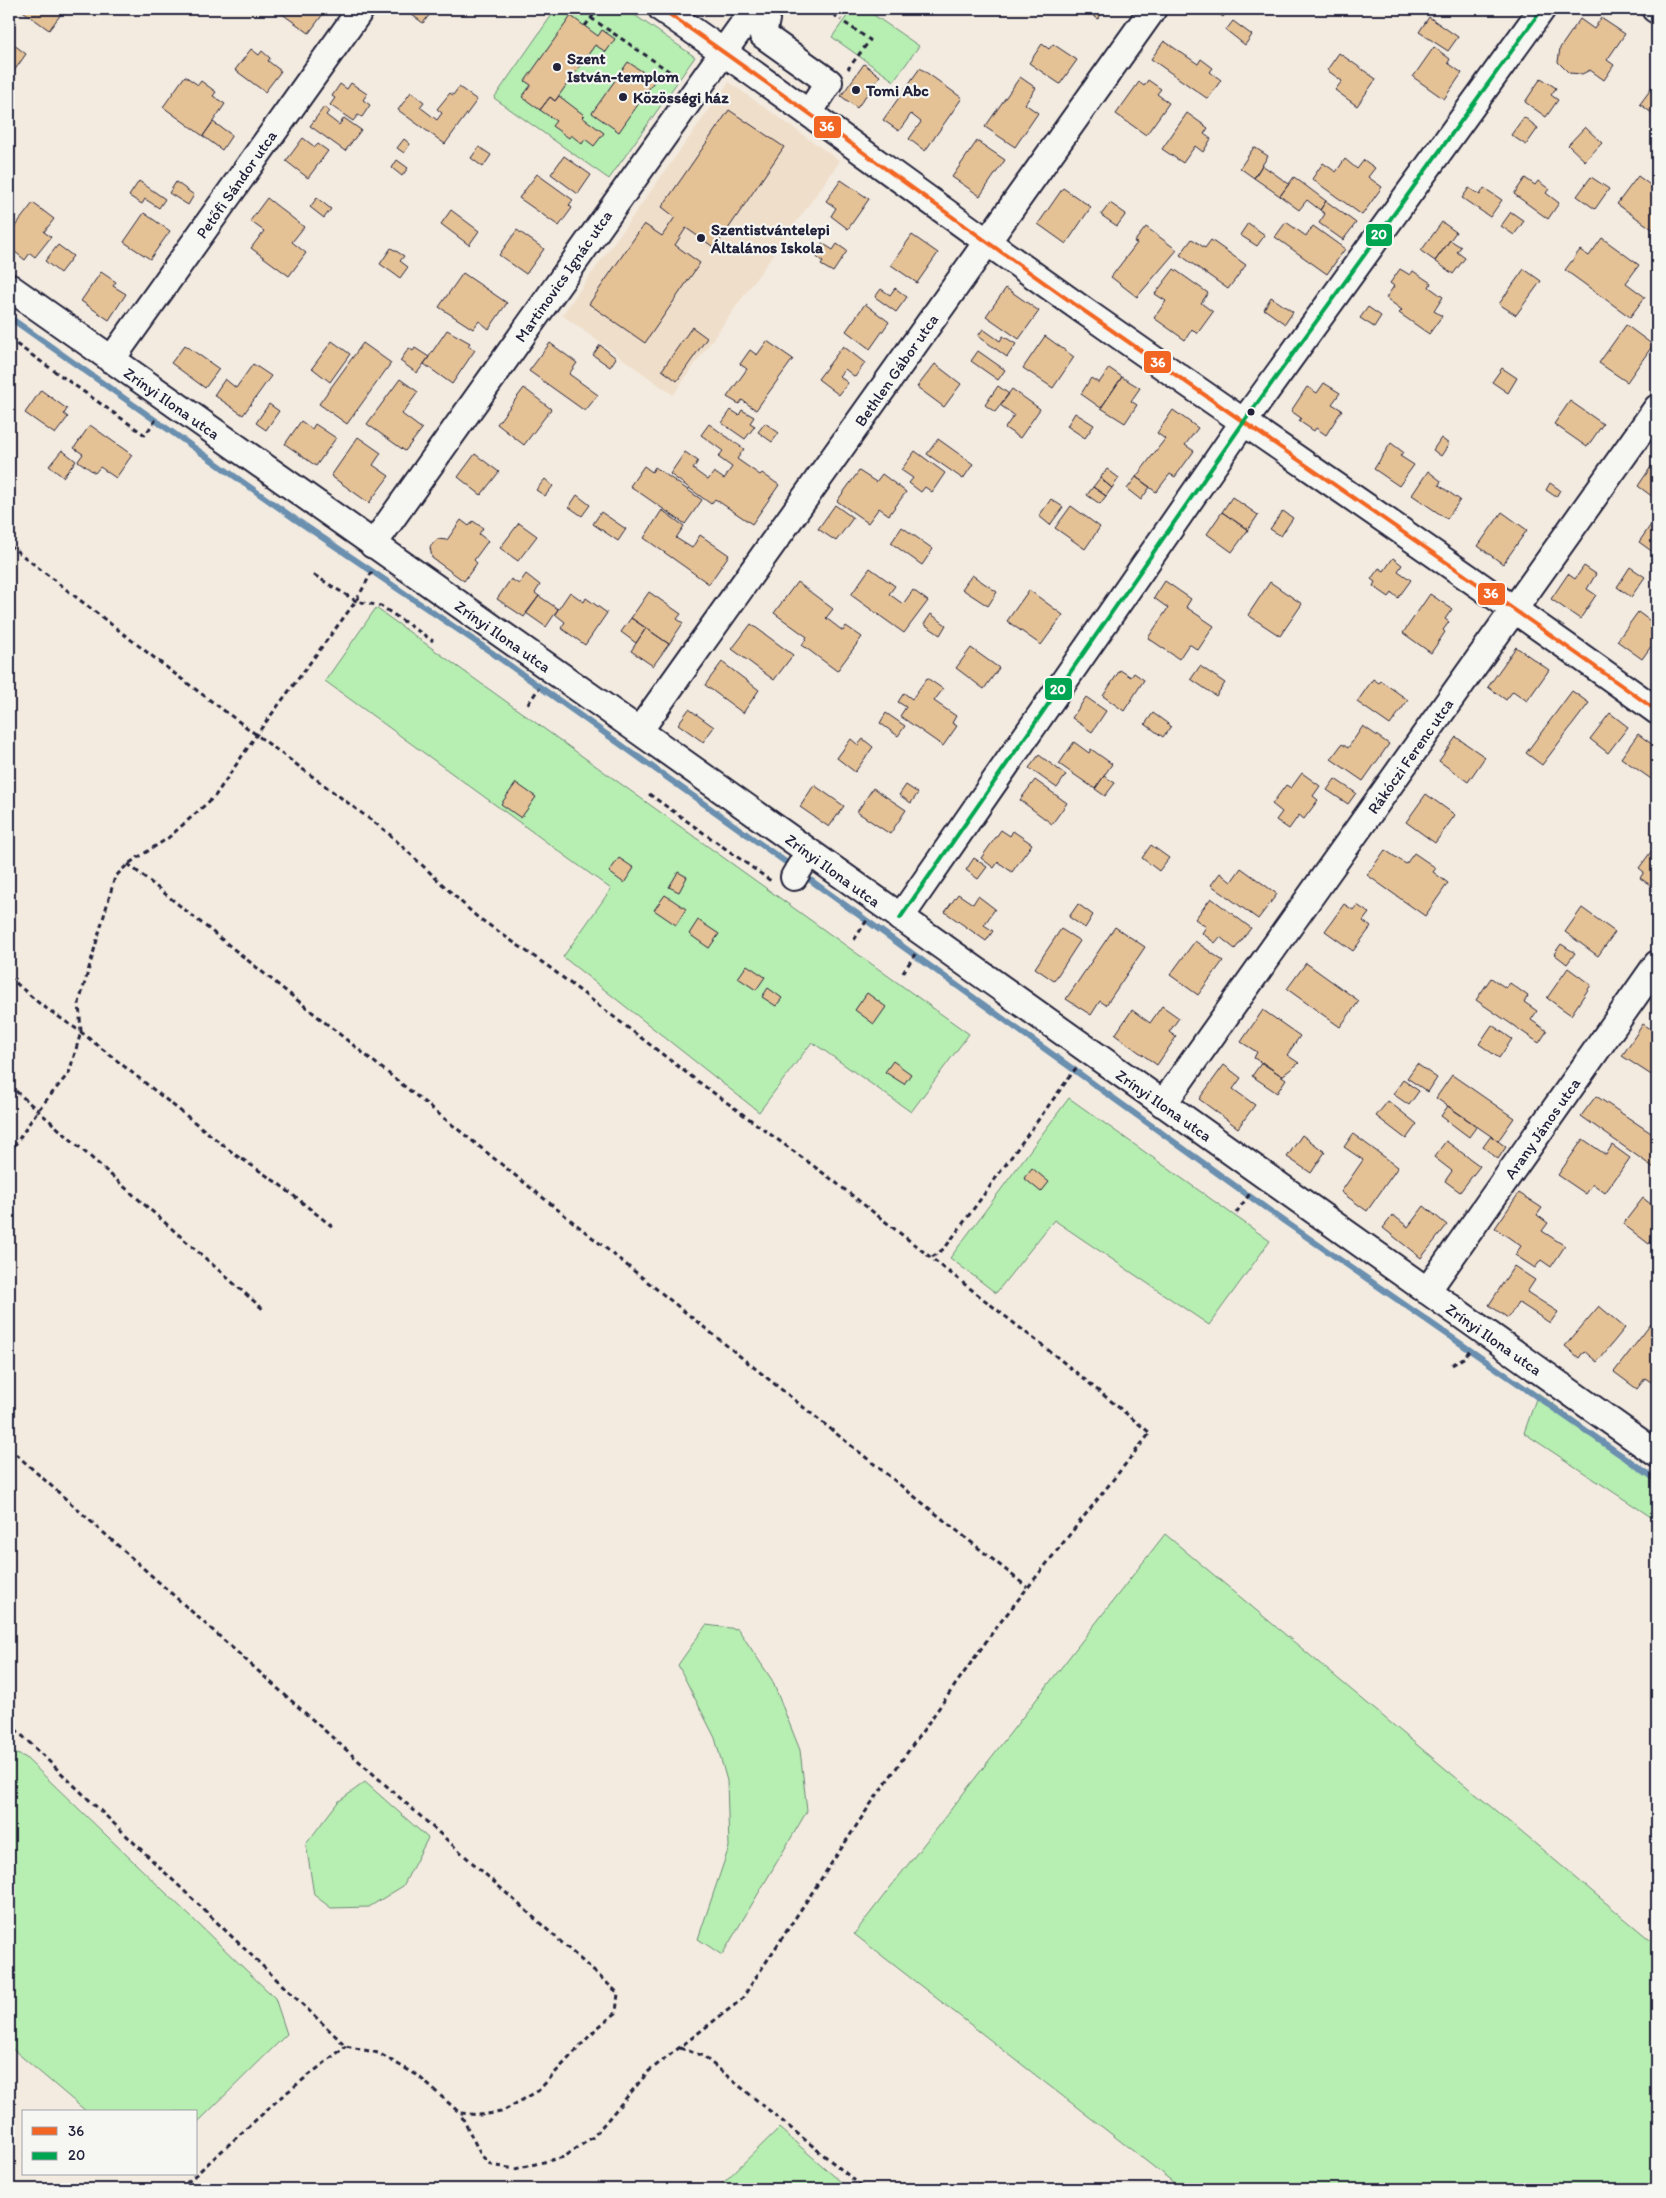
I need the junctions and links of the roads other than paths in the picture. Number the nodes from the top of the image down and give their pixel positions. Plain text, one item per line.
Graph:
1 (361, 9) edge
2 (662, 9) edge
3 (754, 9) edge
4 (761, 9) edge
5 (1153, 9) edge
6 (1542, 9) edge
7 (722, 51) junction
8 (809, 112) junction
9 (986, 242) junction
10 (9, 287) edge
11 (111, 360) junction
12 (1657, 408) edge
13 (1243, 423) junction
14 (373, 545) junction
15 (1515, 609) junction
16 (1657, 711) edge
17 (639, 731) junction
18 (900, 918) junction
19 (1657, 964) edge
20 (1163, 1104) junction
21 (1427, 1291) junction
22 (1657, 1454) edge

1 - 11 street, Petőfi Sándor utca
2 - 7 street
3 - 7 street, Martinovics Ignác utca
4 - 8 street
5 - 9 street, Bethlen Gábor utca
6 - 13 street
7 - 8 street
7 - 14 street, Martinovics Ignác utca
8 - 9 street
9 - 13 street
9 - 17 street, Bethlen Gábor utca
10 - 11 street, Zrínyi Ilona utca
11 - 14 street, Zrínyi Ilona utca
12 - 15 street, Rákóczi Ferenc utca
13 - 15 street
13 - 18 street
14 - 17 street, Zrínyi Ilona utca
15 - 16 street
15 - 20 street, Rákóczi Ferenc utca
17 - 18 street, Zrínyi Ilona utca
18 - 20 street, Zrínyi Ilona utca
19 - 21 street, Arany János utca
20 - 21 street, Zrínyi Ilona utca
21 - 22 street, Zrínyi Ilona utca

